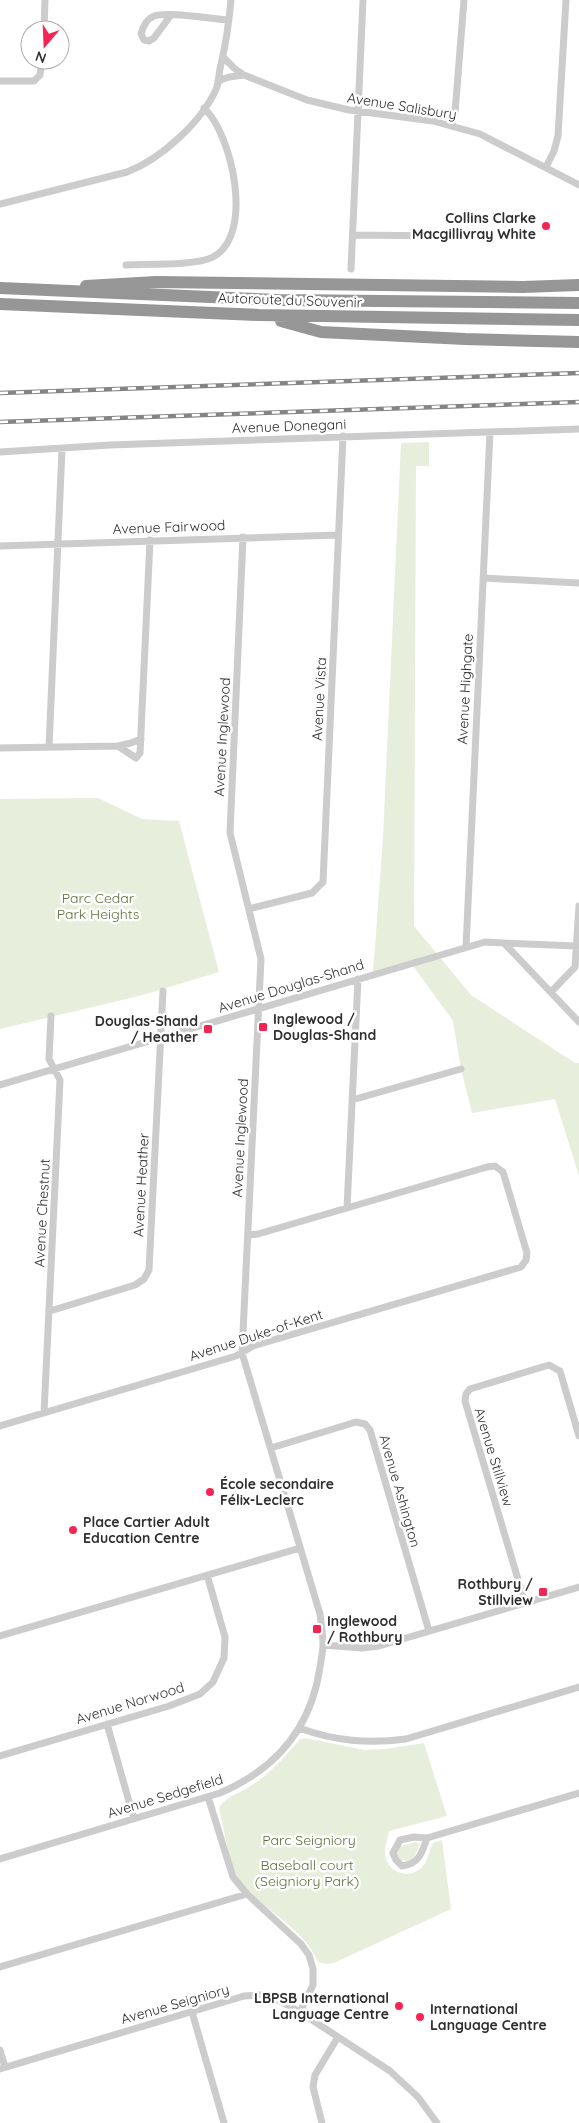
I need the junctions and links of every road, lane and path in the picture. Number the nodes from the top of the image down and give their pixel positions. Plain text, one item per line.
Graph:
1 (45, 0) edge
2 (231, 0) edge
3 (364, 0) edge
4 (464, 0) edge
5 (566, 0) edge
6 (171, 15) dead end
7 (44, 20) edge
8 (228, 20) junction
9 (223, 57) junction
10 (41, 70) edge
11 (244, 75) junction
12 (0, 81) edge
13 (218, 81) junction
14 (204, 108) junction
15 (358, 111) junction
16 (452, 125) junction
17 (546, 167) junction
18 (579, 185) edge
19 (0, 204) edge
20 (353, 235) junction
21 (446, 236) dead end
22 (126, 265) dead end
23 (351, 269) dead end
24 (579, 285) edge
25 (0, 288) edge
26 (27, 290) junction
27 (579, 303) edge
28 (0, 304) edge
29 (259, 316) junction
30 (579, 320) edge
31 (579, 342) edge
32 (579, 429) edge
33 (490, 432) junction
34 (343, 436) junction
35 (62, 449) junction
36 (0, 452) edge
37 (338, 535) junction
38 (243, 537) junction
39 (150, 540) junction
40 (58, 543) junction
41 (0, 546) edge
42 (483, 578) junction
43 (579, 584) edge
44 (141, 739) junction
45 (118, 746) junction
46 (49, 747) junction
47 (0, 748) edge
48 (579, 906) edge
49 (249, 909) junction
50 (504, 943) junction
51 (577, 946) junction
52 (466, 947) junction
53 (358, 979) junction
54 (163, 991) dead end
55 (550, 992) junction
56 (258, 1008) junction
57 (51, 1016) dead end
58 (579, 1022) edge
59 (160, 1039) junction
60 (56, 1069) junction
61 (461, 1069) dead end
62 (0, 1085) edge
63 (352, 1100) junction
64 (346, 1208) junction
65 (248, 1235) junction
66 (50, 1312) junction
67 (242, 1353) junction
68 (44, 1413) junction
69 (0, 1426) edge
70 (579, 1436) edge
71 (270, 1448) junction
72 (300, 1548) junction
73 (207, 1575) junction
74 (579, 1587) edge
75 (524, 1603) junction
76 (429, 1631) junction
77 (0, 1636) edge
78 (323, 1645) junction
79 (579, 1687) edge
80 (107, 1724) junction
81 (300, 1728) junction
82 (0, 1756) edge
83 (579, 1793) edge
84 (208, 1796) junction
85 (134, 1819) junction
86 (427, 1838) junction
87 (0, 1859) edge
88 (247, 1894) junction
89 (0, 1967) edge
90 (192, 2012) junction
91 (300, 2012) junction
92 (338, 2037) junction
93 (0, 2050) edge
94 (2, 2068) edge
95 (224, 2123) edge
96 (322, 2123) edge
97 (437, 2123) edge

1 - 7 street
2 - 8 street
3 - 15 street
4 - 16 street
5 - 17 street
6 - 8 street
8 - 9 street
9 - 11 street, Avenue Salisbury
9 - 13 street
10 - 12 street
11 - 13 street
11 - 15 street, Avenue Salisbury
13 - 14 street
14 - 19 street
14 - 22 street
15 - 16 street, Avenue Salisbury
15 - 20 street
16 - 17 street, Avenue Salisbury
17 - 18 street, Avenue Salisbury
20 - 21 street
20 - 23 street
24 - 26 highway
25 - 26 highway, Autoroute du Souvenir
26 - 27 highway, Autoroute du Souvenir
28 - 29 highway, Autoroute du Souvenir
29 - 30 highway, Autoroute du Souvenir
29 - 31 highway
32 - 33 street, Avenue Donegani
33 - 34 street, Avenue Donegani
33 - 42 street, Avenue Highgate
34 - 35 street, Avenue Donegani
34 - 37 street, Avenue Vista
35 - 36 street, Avenue Donegani
35 - 40 street
37 - 38 street, Avenue Fairwood
37 - 49 street, Avenue Vista
38 - 39 street, Avenue Fairwood
38 - 49 street, Avenue Inglewood
39 - 40 street, Avenue Fairwood
39 - 44 street
40 - 41 street, Avenue Fairwood
40 - 46 street
42 - 43 street
42 - 52 street, Avenue Highgate
44 - 45 street
44 - 45 street
45 - 46 street
46 - 47 street
48 - 51 street
49 - 56 street, Avenue Inglewood
50 - 51 street, Avenue Douglas-Shand
50 - 52 street, Avenue Douglas-Shand
50 - 55 street
51 - 55 street
52 - 53 street, Avenue Douglas-Shand
53 - 56 street, Avenue Douglas-Shand
53 - 63 street
54 - 59 street, Avenue Heather
55 - 58 street
56 - 59 street, Avenue Douglas-Shand
56 - 65 street, Avenue Inglewood
57 - 60 street, Avenue Chestnut
59 - 60 street, Avenue Douglas-Shand
59 - 66 street, Avenue Heather
60 - 62 street, Avenue Douglas-Shand
60 - 66 street, Avenue Chestnut
61 - 63 street
63 - 64 street
64 - 65 street
64 - 67 street, Avenue Duke-of-Kent
65 - 67 street, Avenue Inglewood
66 - 68 street, Avenue Chestnut
67 - 68 street, Avenue Duke-of-Kent
67 - 71 street, Avenue Inglewood
68 - 69 street, Avenue Duke-of-Kent
70 - 75 street, Avenue Stillview
71 - 72 street, Avenue Inglewood
71 - 76 street, Avenue Ashington
72 - 73 street
72 - 78 street, Avenue Inglewood
73 - 77 street
73 - 80 street, Avenue Norwood
74 - 75 street
75 - 76 street
76 - 78 street
78 - 81 street, Avenue Inglewood
79 - 81 street
80 - 82 street, Avenue Norwood
80 - 85 street
81 - 84 street, Avenue Sedgefield
83 - 86 street
84 - 85 street, Avenue Sedgefield
84 - 88 street
85 - 87 street, Avenue Sedgefield
86 - 86 street
88 - 89 street
88 - 91 street
90 - 91 street, Avenue Seigniory
90 - 94 street, Avenue Seigniory
90 - 95 street
91 - 92 street, Avenue Seigniory
92 - 96 street
92 - 97 street, Avenue Seigniory
93 - 94 street

